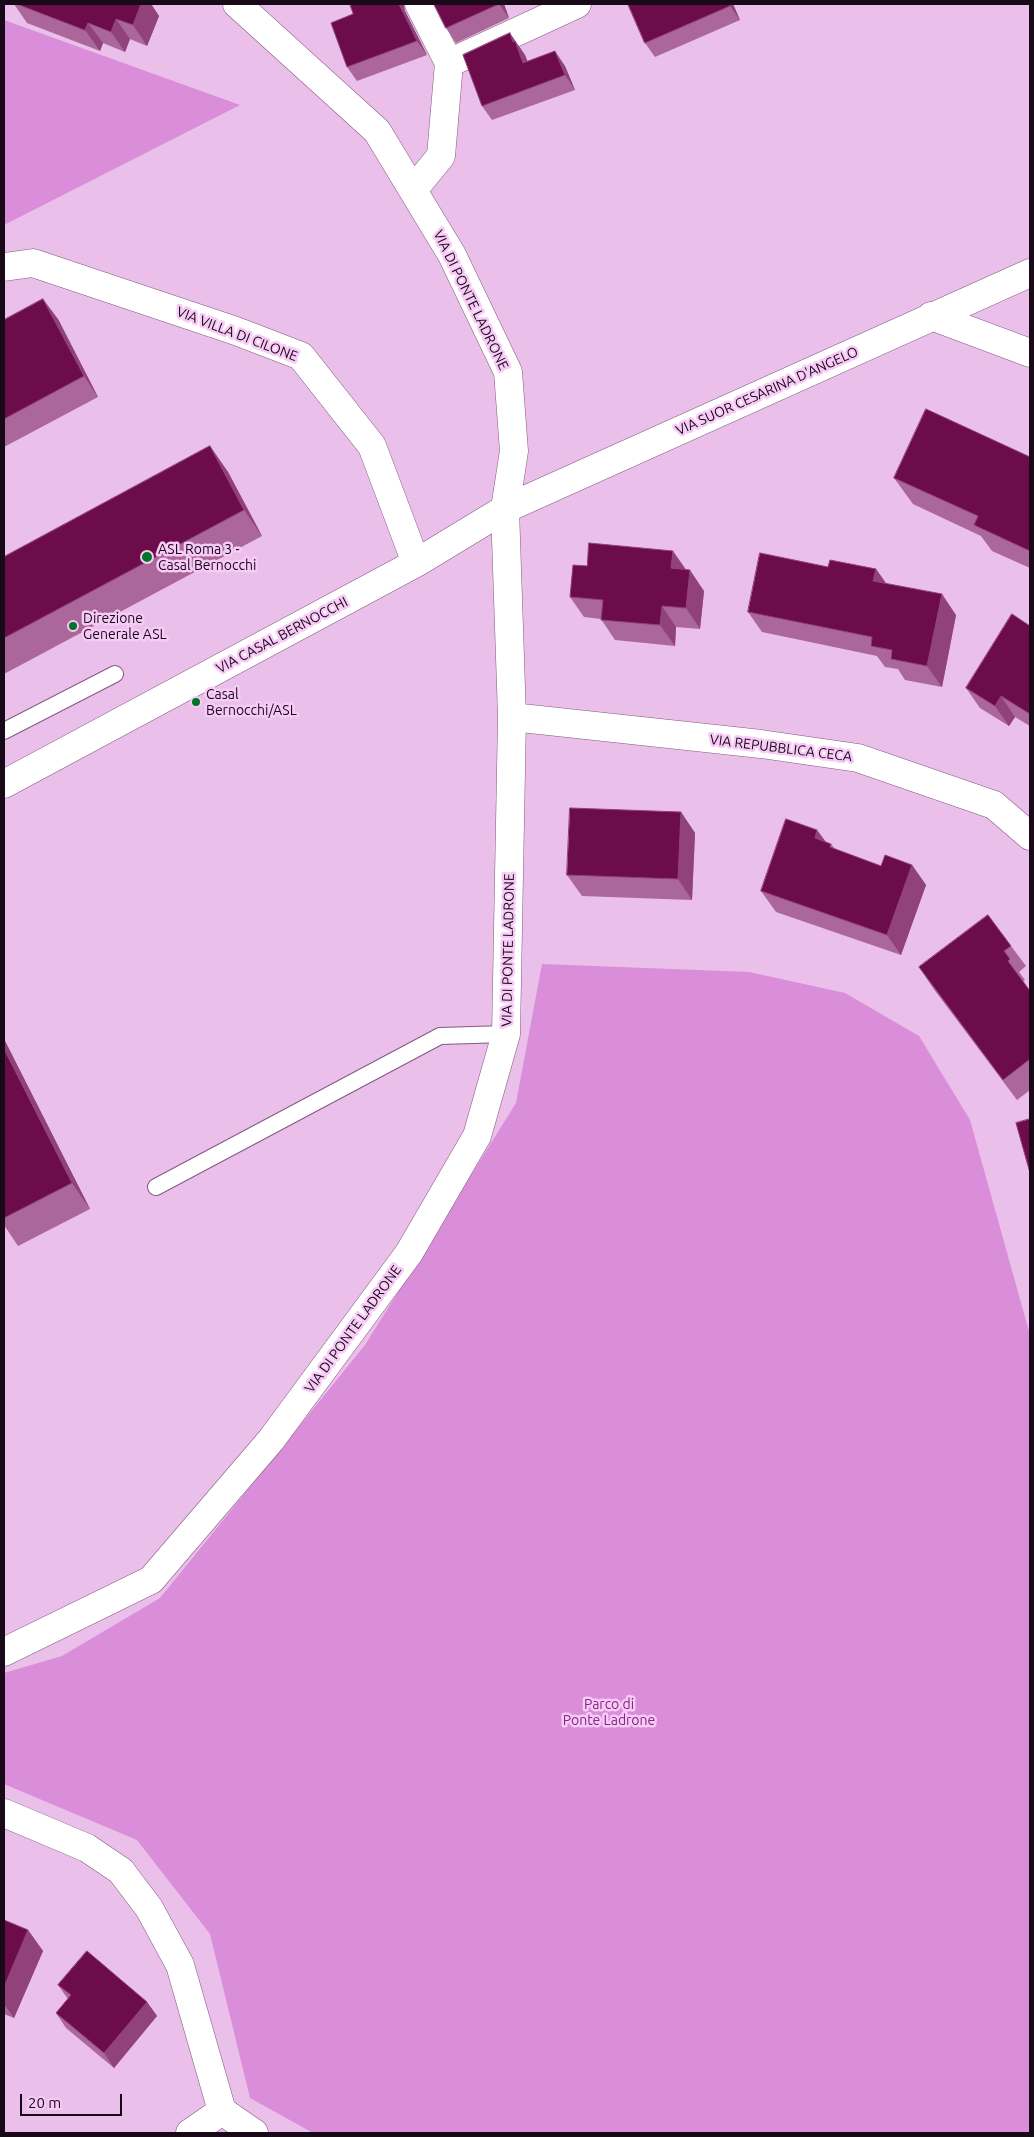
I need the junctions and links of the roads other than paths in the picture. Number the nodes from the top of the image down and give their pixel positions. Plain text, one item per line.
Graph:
1 (237, 4) edge
2 (419, 4) edge
3 (577, 4) edge
4 (449, 63) junction
5 (413, 190) junction
6 (4, 267) edge
7 (1030, 273) edge
8 (932, 316) junction
9 (1030, 353) edge
10 (505, 509) junction
11 (416, 563) junction
12 (114, 674) dead end
13 (512, 717) junction
14 (4, 731) edge
15 (4, 784) edge
16 (1030, 836) edge
17 (506, 1034) junction
18 (156, 1188) dead end
19 (4, 1652) edge
20 (4, 1813) edge
21 (222, 2111) junction
22 (190, 2133) edge
23 (254, 2133) edge

1 - 5 street, VIA DI PONTE LADRONE
2 - 4 street
3 - 4 street
4 - 5 street
5 - 10 street, VIA DI PONTE LADRONE
6 - 11 street, VIA VILLA DI CILONE
7 - 8 street, VIA SUOR CESARINA D'ANGELO
8 - 9 street
8 - 10 street, VIA SUOR CESARINA D'ANGELO
10 - 11 street, VIA CASAL BERNOCCHI
10 - 13 street, VIA DI PONTE LADRONE
11 - 15 street, VIA CASAL BERNOCCHI
12 - 14 lane
13 - 16 street, VIA REPUBBLICA CECA
13 - 17 street, VIA DI PONTE LADRONE
17 - 18 lane
17 - 19 street, VIA DI PONTE LADRONE
20 - 21 street
21 - 22 street
21 - 23 street

